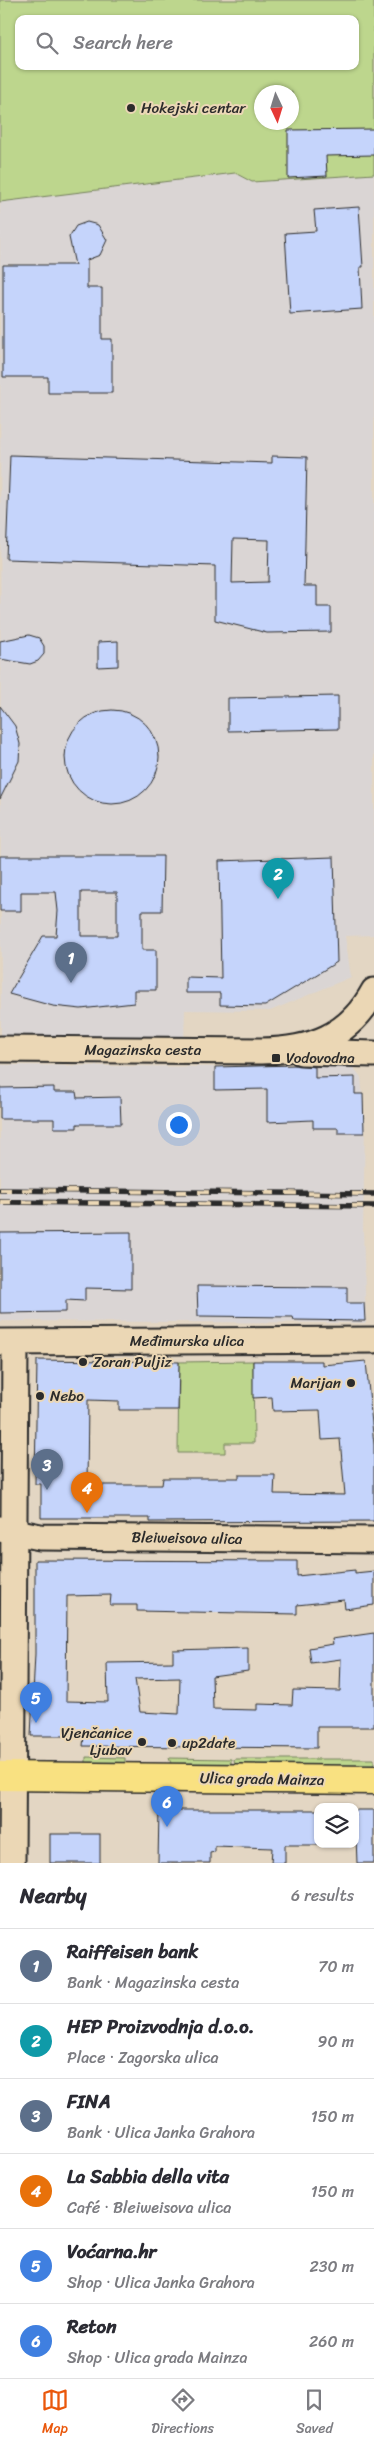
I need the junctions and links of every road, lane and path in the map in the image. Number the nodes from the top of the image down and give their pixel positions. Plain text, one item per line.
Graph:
1 (371, 1006) edge
2 (0, 1048) edge
3 (286, 1050) junction
4 (374, 1054) edge
5 (374, 1340) edge
6 (7, 1342) edge
7 (7, 1530) edge
8 (374, 1540) edge
9 (6, 1776) edge
10 (374, 1780) edge
11 (12, 1863) edge

1 - 3 street, Magazinska cesta
2 - 3 street, Magazinska cesta
3 - 4 street, Magazinska cesta
5 - 6 street, Međimurska ulica
6 - 7 street
7 - 8 street, Bleiweisova ulica
7 - 9 street
9 - 10 main road, Ulica grada Mainza
9 - 11 street

